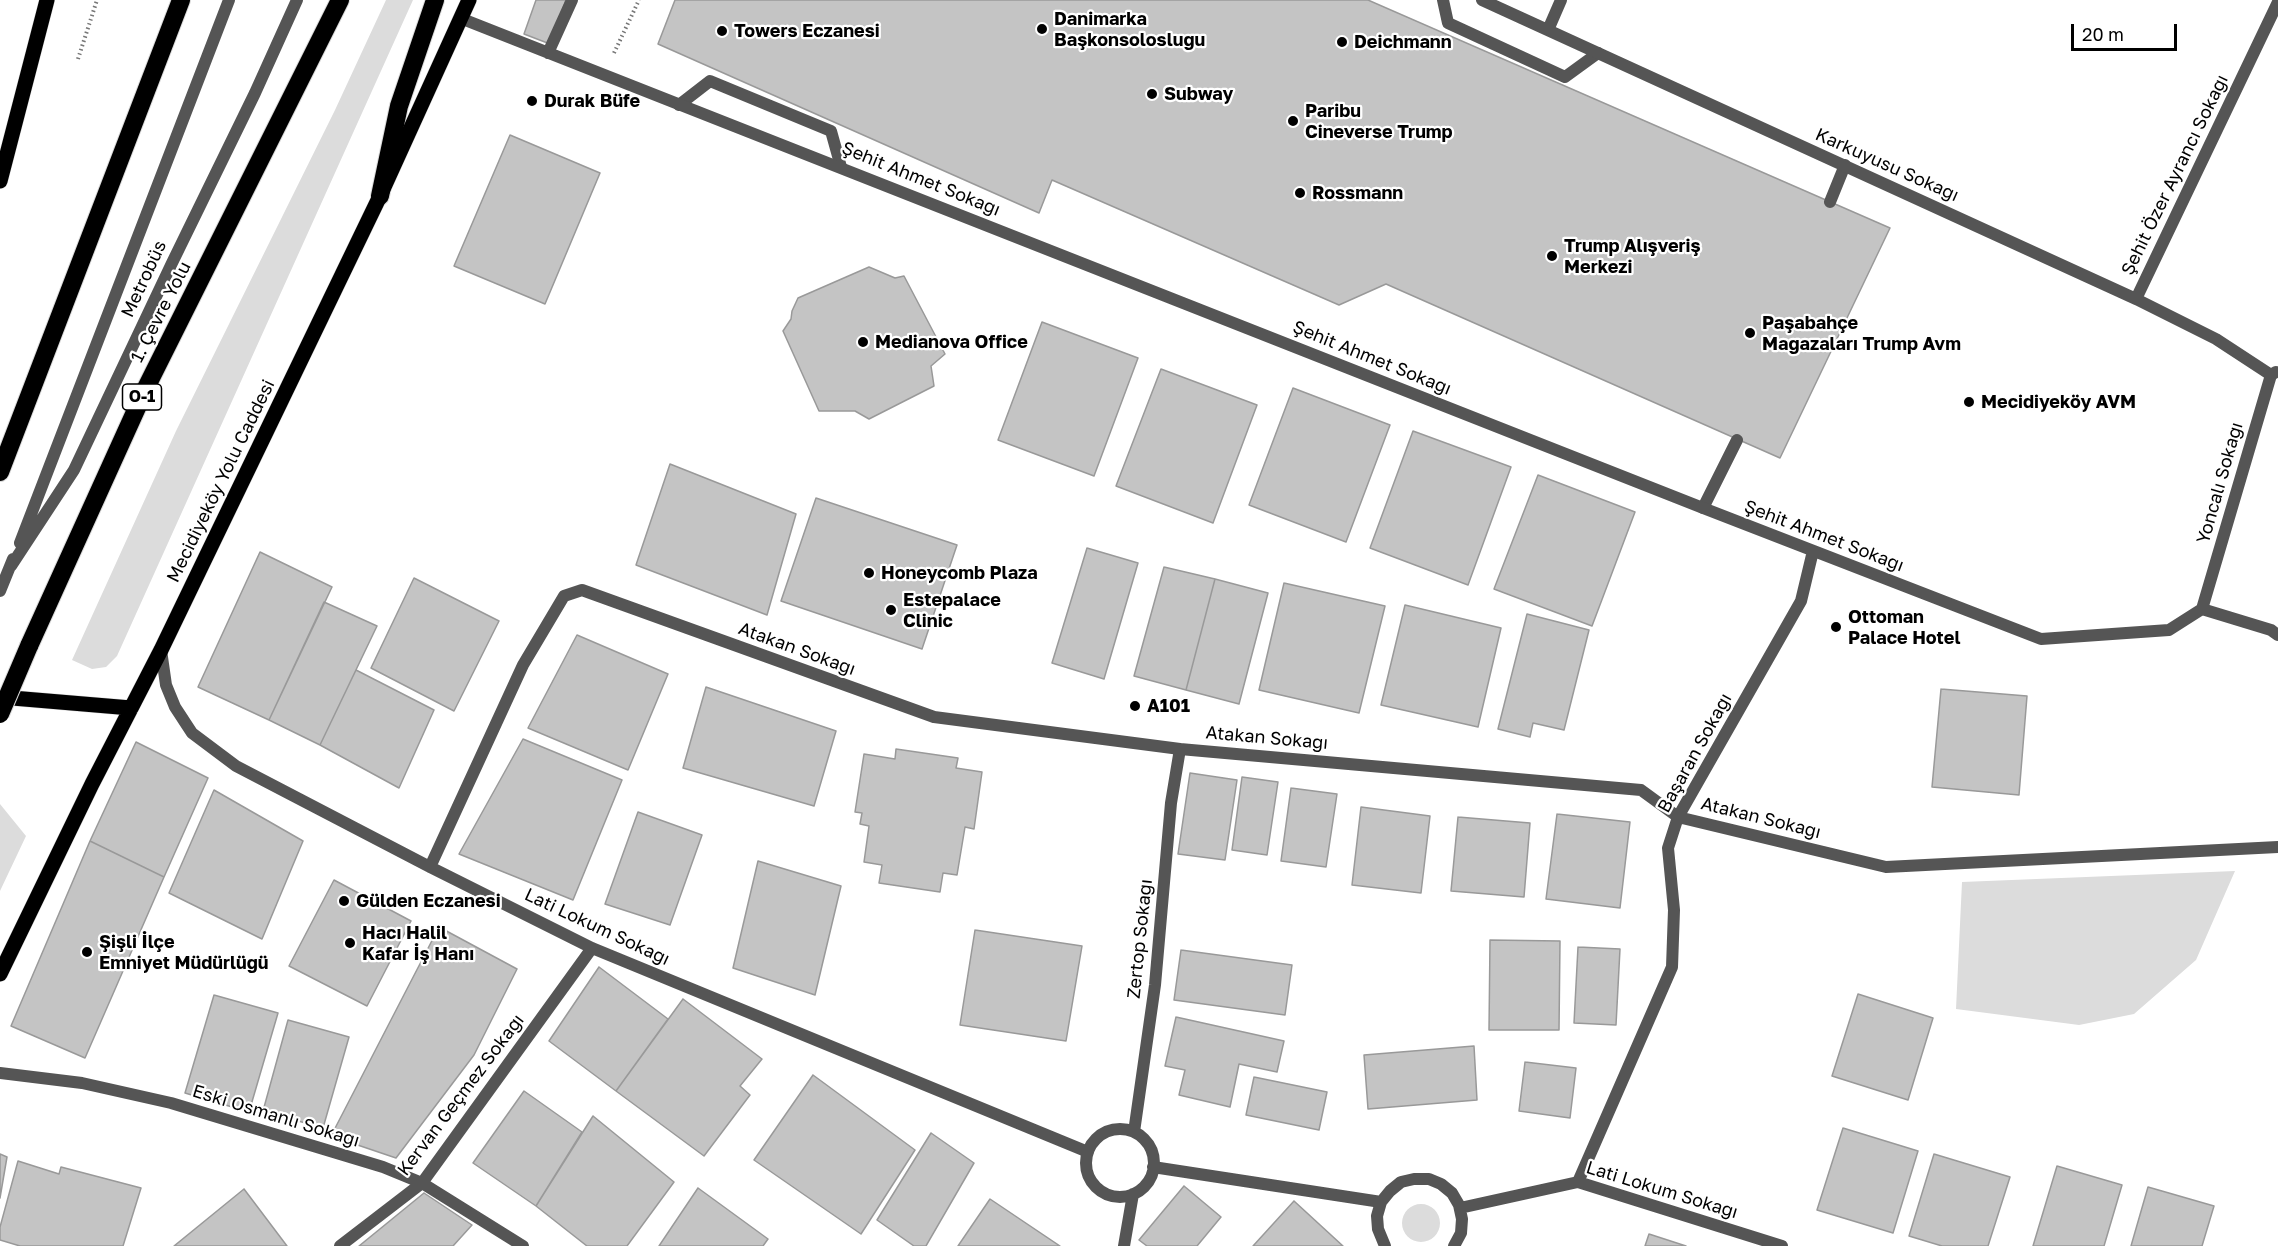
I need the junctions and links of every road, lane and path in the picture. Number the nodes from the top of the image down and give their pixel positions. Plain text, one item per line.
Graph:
1 (47, 0) edge
2 (97, 0) edge
3 (181, 0) edge
4 (229, 0) edge
5 (297, 0) edge
6 (340, 0) edge
7 (435, 0) edge
8 (469, 0) edge
9 (572, 0) edge
10 (639, 0) edge
11 (1443, 0) edge
12 (1482, 0) edge
13 (1561, 0) edge
14 (2278, 2) edge
15 (460, 18) junction
16 (1548, 30) junction
17 (620, 39) dead end
18 (548, 53) junction
19 (1598, 53) junction
20 (78, 59) dead end
21 (679, 105) junction
22 (1845, 165) junction
23 (841, 167) junction
24 (0, 181) edge
25 (380, 196) junction
26 (1830, 202) dead end
27 (2136, 299) junction
28 (2274, 373) edge
29 (1737, 440) dead end
30 (0, 472) edge
31 (1703, 508) junction
32 (1813, 551) junction
33 (11, 566) junction
34 (0, 591) edge
35 (2202, 609) junction
36 (2278, 635) edge
37 (161, 650) junction
38 (0, 697) edge
39 (131, 708) junction
40 (0, 714) edge
41 (1180, 749) junction
42 (1678, 817) junction
43 (2278, 847) edge
44 (430, 867) junction
45 (592, 948) junction
46 (0, 974) edge
47 (0, 1073) edge
48 (1134, 1132) junction
49 (1088, 1152) junction
50 (1153, 1167) junction
51 (1578, 1182) junction
52 (422, 1183) junction
53 (1133, 1194) junction
54 (1382, 1202) junction
55 (1460, 1208) junction
56 (340, 1246) edge
57 (523, 1246) edge
58 (1124, 1246) edge
59 (1385, 1246) edge
60 (1454, 1246) edge
61 (1782, 1246) edge

1 - 24 main road
2 - 20 path
3 - 30 highway
4 - 33 street, Metrobüs
5 - 33 street, Metrobüs
6 - 40 highway, 1. Çevre Yolu / O-1, bridge
7 - 25 highway
8 - 15 main road, Mecidiyeköy Yolu Caddesi
9 - 18 street
10 - 17 path
11 - 19 street
12 - 16 street, Karkuyusu Sokağı
13 - 16 street
14 - 27 street, Şehit Özer Ayrancı Sokağı
15 - 18 street, Şehit Ahmet Sokağı
15 - 25 main road, Mecidiyeköy Yolu Caddesi
16 - 19 street, Karkuyusu Sokağı
18 - 21 street, Şehit Ahmet Sokağı
19 - 22 street, Karkuyusu Sokağı
21 - 23 street, Şehit Ahmet Sokağı
21 - 23 street
22 - 26 street
22 - 27 street, Karkuyusu Sokağı
23 - 31 street, Şehit Ahmet Sokağı
25 - 37 main road, Mecidiyeköy Yolu Caddesi
27 - 28 street, Karkuyusu Sokağı
28 - 35 street, Yoncalı Sokağı
29 - 31 street
31 - 32 street, Şehit Ahmet Sokağı
32 - 35 street, Şehit Ahmet Sokağı
32 - 42 street, Başaran Sokağı
33 - 34 street, Metrobüs
35 - 36 street
37 - 39 main road, Mecidiyeköy Yolu Caddesi
37 - 44 street, Lati Lokum Sokağı
38 - 39 main road
39 - 46 main road, Mecidiyeköy Yolu Caddesi
41 - 42 street, Atakan Sokağı
41 - 44 street, Atakan Sokağı
41 - 48 street, Zertop Sokağı
42 - 43 street, Atakan Sokağı
42 - 51 street, Başaran Sokağı
44 - 45 street, Lati Lokum Sokağı
45 - 49 street, Lati Lokum Sokağı
45 - 52 street, Kervan Geçmez Sokağı
47 - 52 street, Eski Osmanlı Sokağı
48 - 49 street
48 - 50 street
49 - 53 street
50 - 53 street
50 - 54 street
51 - 55 street, Lati Lokum Sokağı
51 - 61 street, Lati Lokum Sokağı
52 - 56 street, Kervan Geçmez Sokağı
52 - 57 street, Eski Osmanlı Sokağı
53 - 58 street
54 - 55 street
54 - 59 street
55 - 60 street

